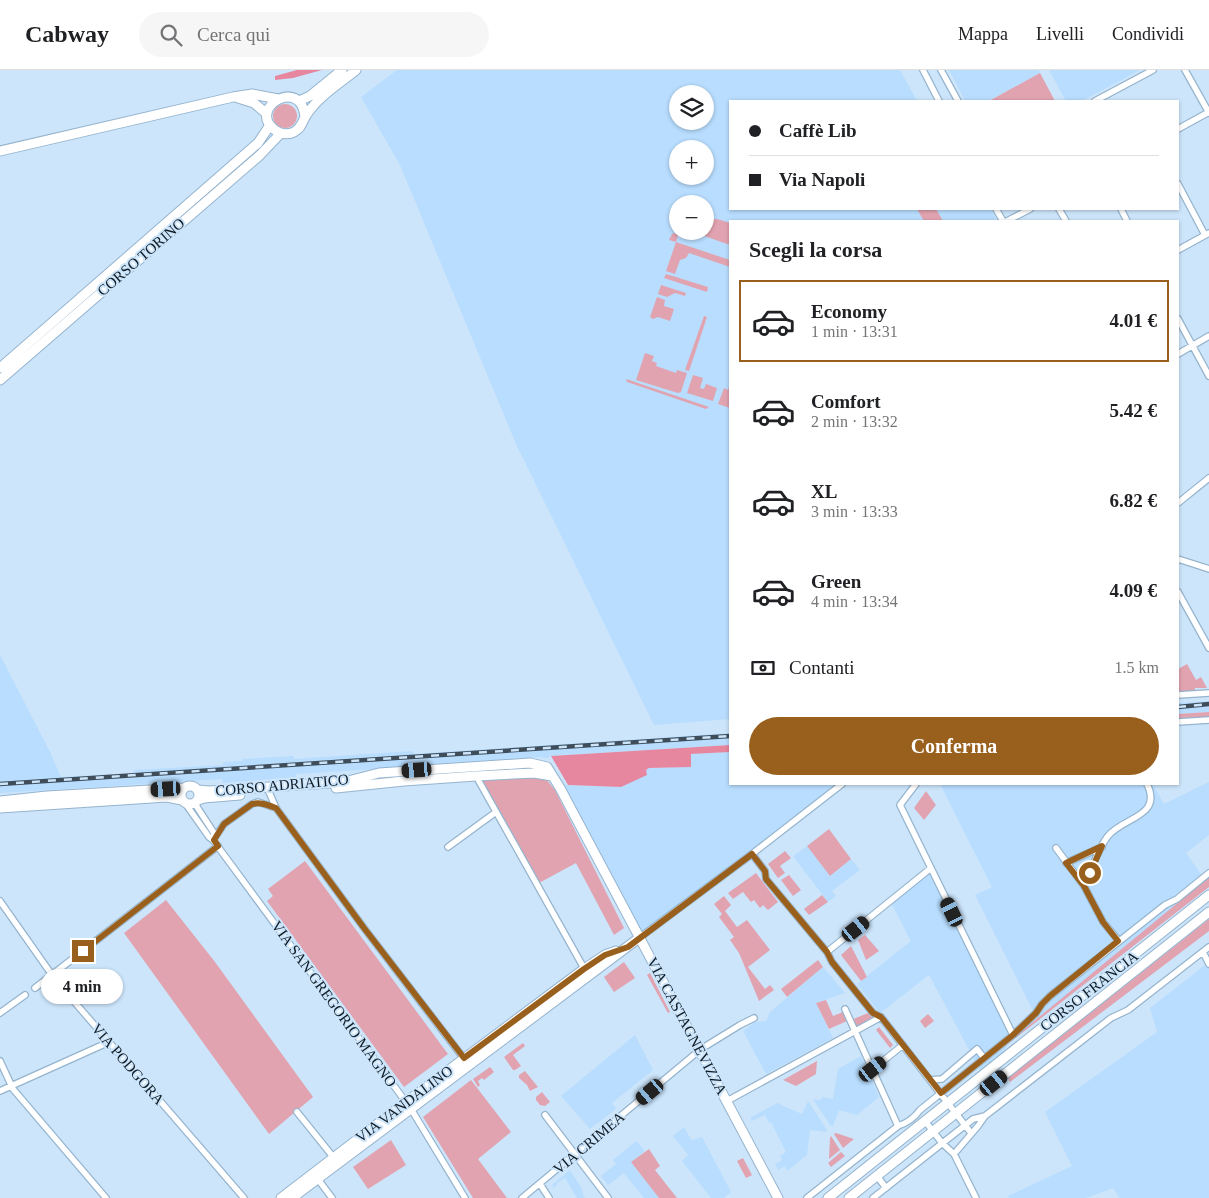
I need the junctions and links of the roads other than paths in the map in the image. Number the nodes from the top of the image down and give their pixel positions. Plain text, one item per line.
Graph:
1 (342, 70) edge
2 (356, 70) edge
3 (923, 70) edge
4 (941, 70) edge
5 (1153, 70) edge
6 (1185, 70) edge
7 (233, 97) junction
8 (278, 99) junction
9 (938, 100) edge
10 (957, 100) edge
11 (1097, 100) edge
12 (298, 101) junction
13 (1209, 112) edge
14 (267, 114) junction
15 (305, 117) junction
16 (270, 125) junction
17 (1179, 128) edge
18 (281, 133) junction
19 (0, 151) edge
20 (1179, 186) edge
21 (1028, 210) edge
22 (1009, 220) edge
23 (1207, 234) edge
24 (1179, 249) edge
25 (1179, 320) edge
26 (1209, 336) edge
27 (1192, 346) junction
28 (1179, 353) edge
29 (0, 368) edge
30 (1209, 376) edge
31 (0, 380) edge
32 (1209, 478) edge
33 (1179, 502) edge
34 (1179, 559) edge
35 (1209, 569) edge
36 (1179, 594) edge
37 (1209, 648) edge
38 (1209, 693) edge
39 (1179, 695) edge
40 (1209, 720) edge
41 (1179, 722) edge
42 (476, 776) junction
43 (552, 776) junction
44 (841, 785) edge
45 (915, 785) edge
46 (1147, 785) edge
47 (184, 788) junction
48 (198, 790) junction
49 (269, 792) junction
50 (0, 801) edge
51 (197, 801) junction
52 (183, 802) junction
53 (0, 808) edge
54 (276, 808) junction
55 (496, 812) junction
56 (214, 840) junction
57 (218, 846) junction
58 (1102, 846) junction
59 (448, 847) dead end
60 (1056, 848) dead end
61 (752, 854) junction
62 (1066, 863) junction
63 (931, 868) junction
64 (1209, 873) edge
65 (1084, 886) junction
66 (1209, 895) edge
67 (0, 901) edge
68 (1209, 912) edge
69 (639, 938) junction
70 (1118, 941) junction
71 (1209, 947) edge
72 (827, 952) junction
73 (1203, 952) junction
74 (1209, 964) edge
75 (586, 972) junction
76 (52, 975) junction
77 (34, 988) dead end
78 (25, 995) dead end
79 (845, 1010) dead end
80 (0, 1013) edge
81 (881, 1017) junction
82 (754, 1018) dead end
83 (857, 1030) junction
84 (1013, 1035) junction
85 (109, 1042) junction
86 (903, 1045) junction
87 (700, 1050) junction
88 (984, 1058) junction
89 (0, 1061) edge
90 (466, 1062) junction
91 (873, 1069) junction
92 (930, 1080) junction
93 (11, 1086) junction
94 (0, 1091) edge
95 (941, 1093) junction
96 (727, 1101) junction
97 (948, 1102) junction
98 (408, 1105) junction
99 (297, 1112) dead end
100 (956, 1113) junction
101 (545, 1115) dead end
102 (985, 1116) junction
103 (925, 1121) junction
104 (965, 1125) junction
105 (898, 1126) junction
106 (933, 1131) junction
107 (972, 1133) junction
108 (942, 1142) junction
109 (575, 1154) junction
110 (954, 1154) junction
111 (334, 1158) junction
112 (315, 1176) junction
113 (877, 1176) junction
114 (540, 1184) junction
115 (886, 1188) junction
116 (106, 1198) edge
117 (244, 1198) edge
118 (281, 1198) edge
119 (292, 1198) edge
120 (332, 1198) edge
121 (465, 1198) edge
122 (522, 1198) edge
123 (549, 1198) edge
124 (608, 1198) edge
125 (778, 1198) edge
126 (806, 1198) edge
127 (828, 1198) edge
128 (849, 1198) edge
129 (873, 1198) edge
130 (976, 1198) edge

1 - 12 street
2 - 15 street, CORSO TORINO
3 - 9 street
4 - 10 street
5 - 11 street
6 - 13 street
7 - 8 street
7 - 14 street
7 - 19 street
8 - 12 street
8 - 14 street
12 - 15 street
13 - 17 street
14 - 16 street
15 - 18 street, CORSO TORINO
16 - 18 street
16 - 29 street, CORSO TORINO
18 - 31 street, CORSO TORINO
20 - 23 street
21 - 22 street
23 - 24 street
25 - 27 street
26 - 27 street
27 - 28 street
27 - 30 street
32 - 33 street
34 - 35 street
36 - 37 street
38 - 39 street
40 - 41 street
42 - 43 street, CORSO ADRIATICO
42 - 49 street, CORSO ADRIATICO
42 - 55 street
43 - 48 street, CORSO ADRIATICO
43 - 69 street, VIA CASTAGNEVIZZA
44 - 61 street, VIA VANDALINO
45 - 63 street
46 - 58 street
47 - 48 street, CORSO ADRIATICO
47 - 50 street, CORSO ADRIATICO
47 - 52 street
48 - 51 street, CORSO ADRIATICO
49 - 51 street, CORSO ADRIATICO
49 - 54 street
51 - 52 street, CORSO ADRIATICO
51 - 56 street, VIA SAN GREGORIO MAGNO
52 - 53 street, CORSO ADRIATICO
52 - 56 street, VIA SAN GREGORIO MAGNO
54 - 56 street
54 - 90 street
55 - 59 street
55 - 75 street
56 - 57 street, VIA SAN GREGORIO MAGNO
57 - 76 street
57 - 98 street, VIA SAN GREGORIO MAGNO
58 - 62 street
58 - 65 street
60 - 62 street
61 - 69 street, VIA VANDALINO
61 - 72 street
62 - 65 street
63 - 72 street
63 - 84 street
64 - 70 street
65 - 70 street
66 - 97 street, CORSO FRANCIA
67 - 76 street, VIA PODGORA
68 - 100 street, CORSO FRANCIA
69 - 75 street, VIA VANDALINO
69 - 87 street, VIA CASTAGNEVIZZA
70 - 84 street
71 - 73 street
72 - 81 street
73 - 74 street
73 - 102 street
75 - 90 street, VIA VANDALINO
76 - 77 street
76 - 85 street, VIA PODGORA
78 - 80 street
79 - 83 street
81 - 83 street
81 - 86 street
82 - 87 street, VIA CRIMEA
83 - 91 street
83 - 96 street
84 - 88 street
85 - 93 street
85 - 117 street, VIA PODGORA
86 - 91 street
86 - 92 street
87 - 96 street, VIA CASTAGNEVIZZA
87 - 109 street, VIA CRIMEA
88 - 92 street
88 - 95 street
89 - 93 street
90 - 98 street, VIA VANDALINO
91 - 105 street
92 - 95 street
93 - 94 street
93 - 116 street
95 - 97 street
95 - 105 street
96 - 125 street, VIA CASTAGNEVIZZA
97 - 100 street
97 - 103 street, CORSO FRANCIA
98 - 111 street, VIA VANDALINO
98 - 112 street, VIA VANDALINO
98 - 121 street, VIA SAN GREGORIO MAGNO
99 - 111 street
100 - 104 street
100 - 106 street, CORSO FRANCIA
101 - 109 street
102 - 104 street
102 - 107 street
103 - 106 street
103 - 127 street, CORSO FRANCIA
104 - 107 street
104 - 108 street
105 - 126 street
106 - 108 street
106 - 113 street, CORSO FRANCIA
107 - 110 street
108 - 110 street
108 - 115 street
109 - 114 street, VIA CRIMEA
109 - 124 street
110 - 130 street
111 - 112 street, VIA VANDALINO
112 - 118 street, VIA VANDALINO
112 - 119 street, VIA VANDALINO
112 - 120 street
113 - 115 street
113 - 128 street, CORSO FRANCIA
114 - 122 street, VIA CRIMEA
114 - 123 street
115 - 129 street

